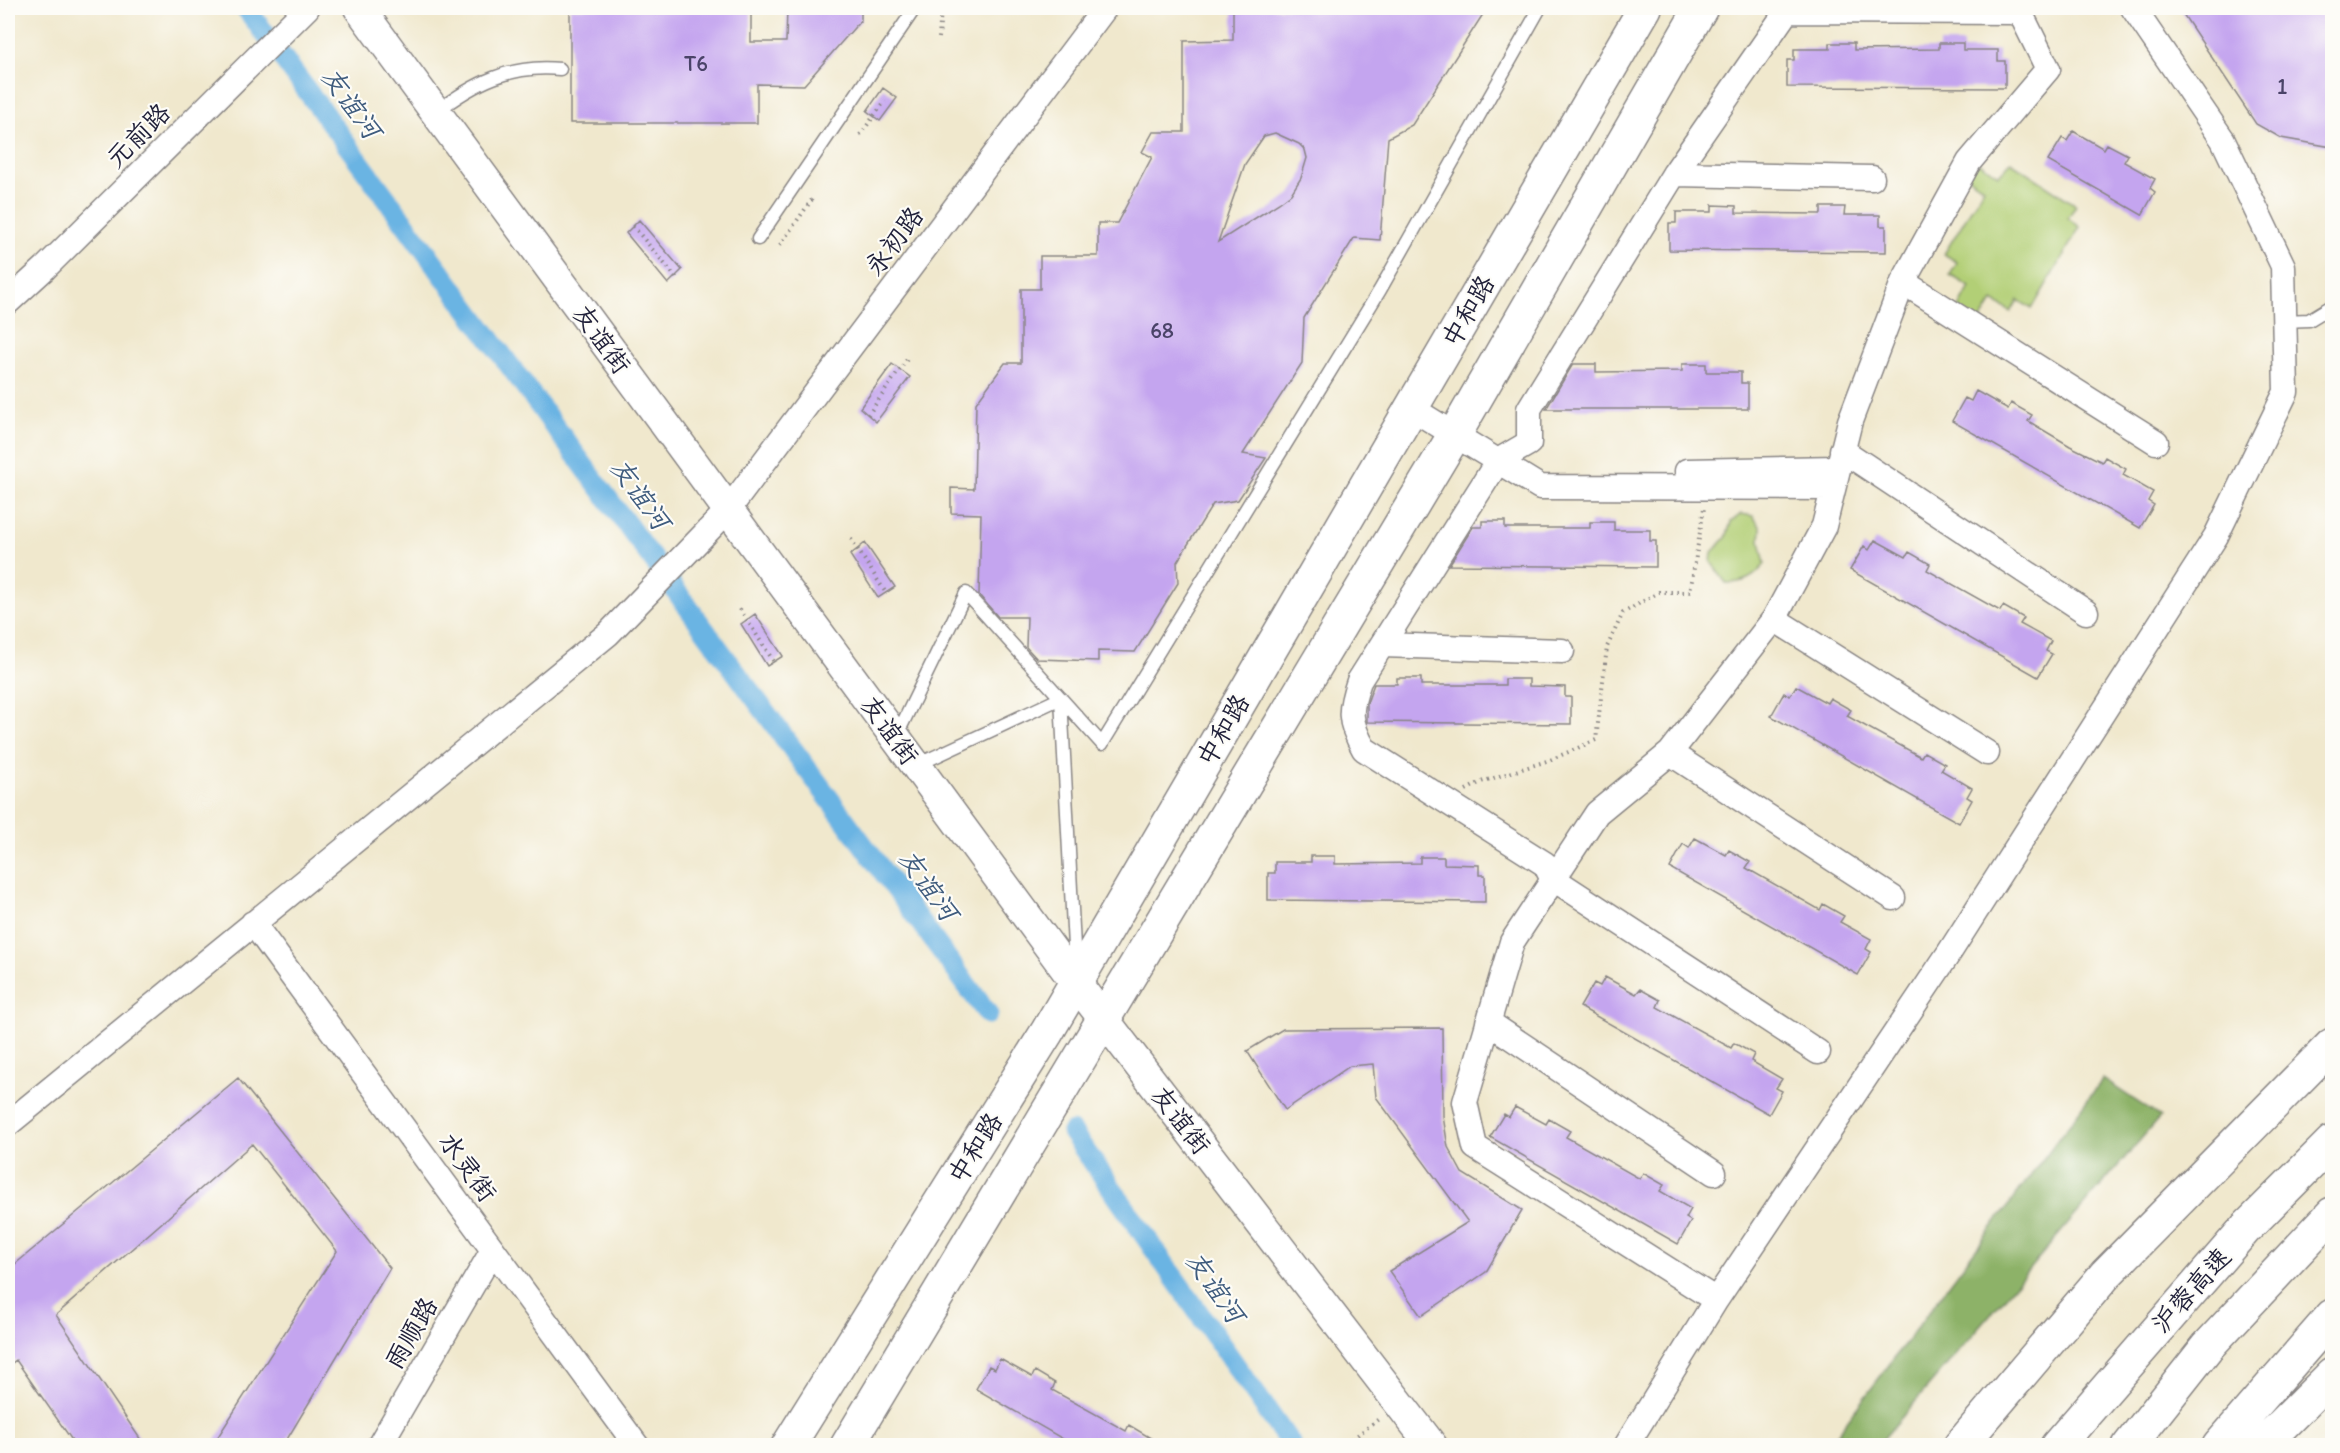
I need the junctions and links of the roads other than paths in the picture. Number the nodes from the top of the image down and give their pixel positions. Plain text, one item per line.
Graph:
1 (358, 8) edge
2 (915, 8) edge
3 (1105, 8) edge
4 (1540, 8) edge
5 (1645, 8) edge
6 (1701, 8) edge
7 (2133, 8) edge
8 (1788, 9) edge
9 (2019, 10) edge
10 (300, 15) edge
11 (561, 69) dead end
12 (436, 112) junction
13 (1674, 174) junction
14 (1872, 178) dead end
15 (758, 239) dead end
16 (1903, 282) junction
17 (8, 302) edge
18 (2332, 306) edge
19 (2284, 321) junction
20 (1411, 408) junction
21 (1455, 434) junction
22 (2156, 442) dead end
23 (1498, 461) junction
24 (1838, 469) junction
25 (1522, 475) junction
26 (728, 510) junction
27 (2086, 612) dead end
28 (1774, 619) junction
29 (1382, 645) junction
30 (1562, 651) dead end
31 (896, 738) junction
32 (1670, 753) junction
33 (1987, 753) dead end
34 (916, 766) junction
35 (1552, 878) junction
36 (1893, 898) dead end
37 (253, 923) junction
38 (1076, 983) junction
39 (1103, 1017) junction
40 (1488, 1022) junction
41 (2332, 1037) edge
42 (2332, 1045) edge
43 (1818, 1052) dead end
44 (2294, 1082) junction
45 (8, 1124) edge
46 (2332, 1142) edge
47 (1714, 1173) dead end
48 (2332, 1214) edge
49 (493, 1250) junction
50 (1716, 1300) junction
51 (2332, 1316) edge
52 (2332, 1375) edge
53 (379, 1446) edge
54 (637, 1446) edge
55 (789, 1446) edge
56 (847, 1446) edge
57 (1432, 1446) edge
58 (1626, 1446) edge
59 (1960, 1446) edge
60 (2057, 1446) edge
61 (2129, 1446) edge
62 (2220, 1446) edge
63 (2261, 1446) edge

1 - 12 street, 友谊街
2 - 15 lane
3 - 26 street, 永初路
4 - 31 lane
5 - 20 main road, 中和路
6 - 21 main road, 中和路
7 - 19 street
8 - 9 street
8 - 13 street
9 - 16 street
10 - 17 street, 元前路
11 - 12 lane
12 - 26 street, 友谊街
13 - 14 street
13 - 23 street
16 - 22 street
16 - 24 street
18 - 19 lane
19 - 50 street
20 - 21 street
20 - 38 main road, 中和路
21 - 23 street
21 - 39 main road, 中和路
23 - 25 street
23 - 29 street
24 - 25 street
24 - 25 street
24 - 27 street
24 - 28 street
26 - 31 street, 友谊街
26 - 37 street, 永初路
28 - 32 street
28 - 33 street
29 - 30 street
29 - 35 street
31 - 34 street, 友谊街
32 - 35 street
32 - 36 street
34 - 38 street, 友谊街
34 - 38 lane
35 - 40 street
35 - 43 street
37 - 45 street, 永初路
37 - 49 street, 水灵街
38 - 39 street, 友谊街
38 - 55 main road, 中和路
39 - 56 main road, 中和路
39 - 57 street, 友谊街
40 - 47 street
40 - 50 street
41 - 44 main road
42 - 44 main road
44 - 59 main road
46 - 60 main road, 沪蓉高速
48 - 61 main road, 沪蓉高速
49 - 53 street, 雨顺路
49 - 54 street, 水灵街
50 - 58 street
51 - 62 main road
52 - 63 main road

